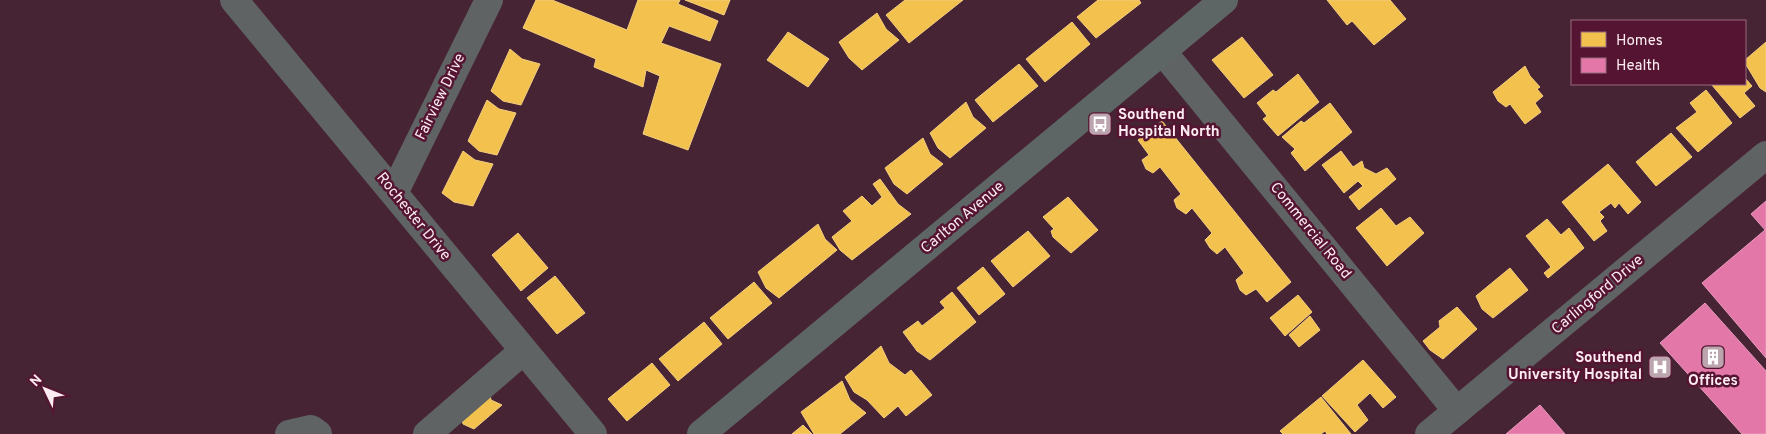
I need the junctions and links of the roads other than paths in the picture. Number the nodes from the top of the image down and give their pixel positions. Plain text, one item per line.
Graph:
1 (234, 0) edge
2 (489, 0) edge
3 (1212, 4) edge
4 (1163, 52) junction
5 (1766, 156) edge
6 (394, 193) junction
7 (523, 351) junction
8 (1457, 411) junction
9 (288, 434) edge
10 (318, 434) edge
11 (427, 434) edge
12 (593, 434) edge
13 (701, 434) edge
14 (1429, 434) edge

1 - 6 street, Rochester Drive
2 - 6 street, Fairview Drive
3 - 4 street, Carlton Avenue
4 - 8 street, Commercial Road
4 - 13 street, Carlton Avenue
5 - 8 street, Carlingford Drive
6 - 7 street, Rochester Drive
7 - 11 street
7 - 12 street, Rochester Drive
8 - 14 street, Carlingford Drive
9 - 10 street

